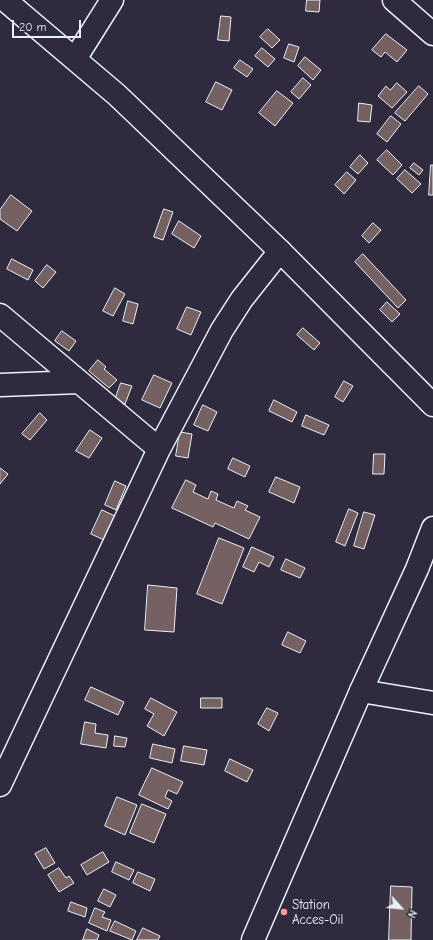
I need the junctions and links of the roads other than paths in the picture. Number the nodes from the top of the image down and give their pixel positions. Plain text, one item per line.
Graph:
1 (5, 0) edge
2 (112, 0) edge
3 (394, 0) edge
4 (433, 34) edge
5 (75, 59) junction
6 (280, 251) junction
7 (0, 315) edge
8 (79, 382) junction
9 (0, 385) edge
10 (433, 405) edge
11 (159, 449) junction
12 (433, 528) edge
13 (361, 692) junction
14 (433, 703) edge
15 (0, 786) edge
16 (253, 940) edge

1 - 5 street
2 - 5 street
3 - 4 street
5 - 6 street
6 - 10 street
6 - 11 street
7 - 8 street
8 - 9 street
8 - 11 street
11 - 15 street
12 - 13 street
13 - 14 street
13 - 16 street

